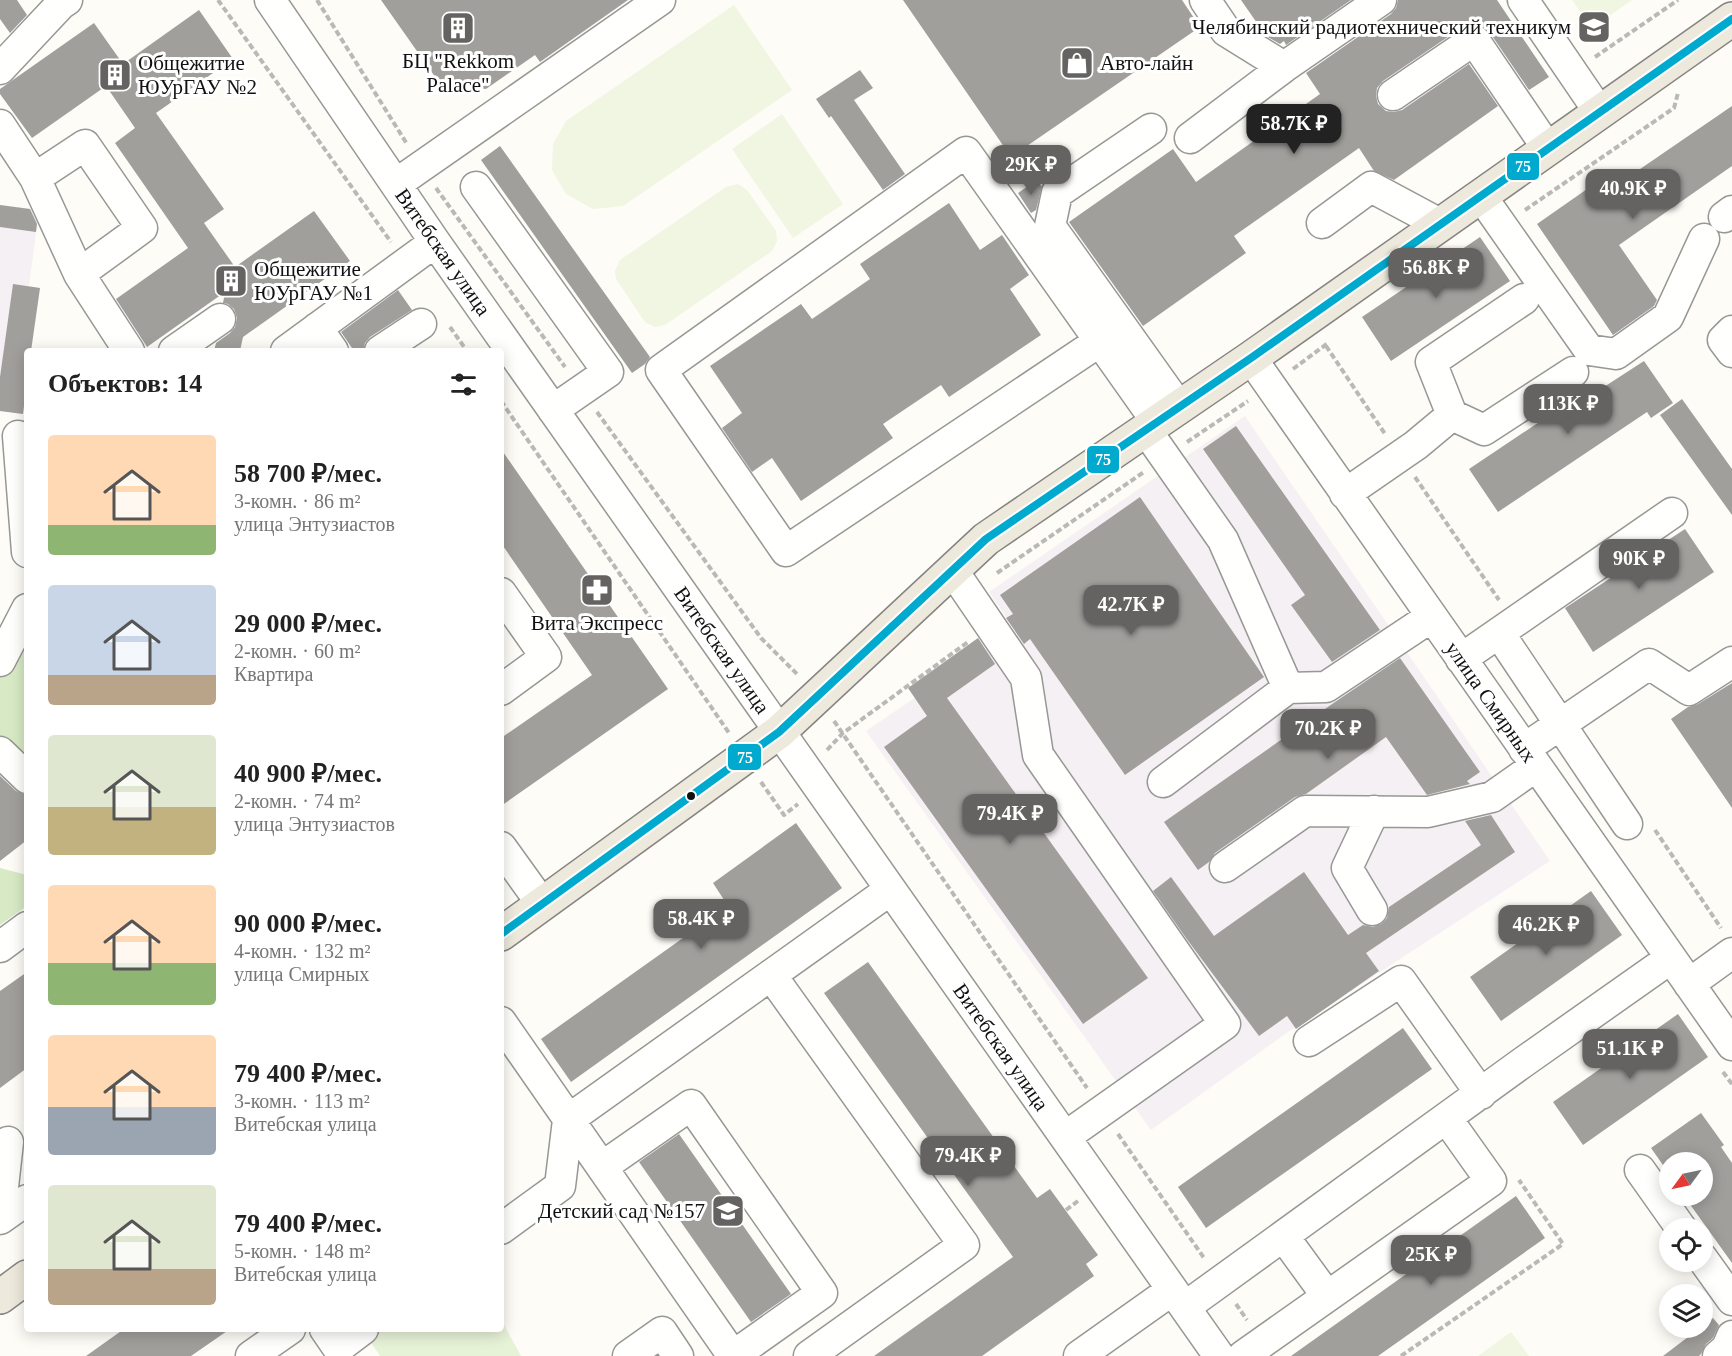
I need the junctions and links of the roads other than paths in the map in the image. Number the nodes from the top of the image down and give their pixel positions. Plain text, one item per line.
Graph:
1 (270, 0) edge
2 (660, 0) edge
3 (1205, 0) edge
4 (1381, 0) edge
5 (1523, 0) edge
6 (61, 1) edge
7 (1728, 30) edge
8 (1284, 68) junction
9 (0, 69) edge
10 (1393, 95) dead end
11 (1600, 113) junction
12 (0, 125) edge
13 (1151, 129) dead end
14 (1190, 138) dead end
15 (1548, 149) junction
16 (35, 178) junction
17 (396, 184) junction
18 (476, 187) dead end
19 (1481, 196) junction
20 (1322, 223) dead end
21 (1440, 224) junction
22 (1704, 239) dead end
23 (435, 242) junction
24 (79, 274) junction
25 (1524, 299) dead end
26 (220, 319) dead end
27 (434, 323) road end
28 (1732, 331) edge
29 (325, 340) edge
30 (1100, 341) junction
31 (127, 348) edge
32 (178, 348) edge
33 (297, 348) edge
34 (386, 348) edge
35 (1732, 352) edge
36 (1251, 358) junction
37 (1573, 372) dead end
38 (553, 410) junction
39 (1452, 415) junction
40 (1161, 420) junction
41 (15, 436) edge
42 (1345, 494) junction
43 (1672, 513) dead end
44 (24, 523) edge
45 (952, 571) junction
46 (504, 597) edge
47 (24, 615) edge
48 (1431, 617) junction
49 (1499, 633) junction
50 (1461, 659) junction
51 (0, 662) edge
52 (1732, 662) edge
53 (504, 688) edge
54 (1288, 688) junction
55 (1560, 724) junction
56 (779, 732) junction
57 (0, 752) edge
58 (1530, 757) junction
59 (24, 775) edge
60 (1163, 782) dead end
61 (1374, 811) junction
62 (1627, 824) dead end
63 (504, 851) edge
64 (1225, 867) dead end
65 (890, 890) junction
66 (542, 904) junction
67 (1372, 910) dead end
68 (24, 929) edge
69 (504, 932) edge
70 (0, 947) edge
71 (1732, 953) edge
72 (1671, 958) junction
73 (771, 975) junction
74 (1689, 984) junction
75 (504, 1026) edge
76 (1309, 1041) dead end
77 (1732, 1045) edge
78 (1481, 1094) junction
79 (1447, 1119) junction
80 (568, 1120) junction
81 (1065, 1137) junction
82 (9, 1142) dead end
83 (602, 1167) junction
84 (1640, 1170) dead end
85 (24, 1202) edge
86 (0, 1214) edge
87 (1675, 1218) edge
88 (0, 1219) edge
89 (504, 1227) edge
90 (1284, 1237) junction
91 (1712, 1272) edge
92 (24, 1279) edge
93 (1328, 1296) junction
94 (0, 1297) edge
95 (1179, 1299) junction
96 (1732, 1300) edge
97 (286, 1332) edge
98 (327, 1332) edge
99 (359, 1332) edge
100 (1732, 1336) edge
101 (251, 1356) edge
102 (628, 1356) edge
103 (678, 1356) edge
104 (809, 1356) edge
105 (1079, 1356) edge
106 (1219, 1356) edge
107 (1243, 1356) edge
108 (1718, 1356) edge

1 - 17 street, Витебская улица
2 - 17 street
3 - 8 street
4 - 8 street
5 - 11 street
6 - 9 street
7 - 11 main road
8 - 14 street
10 - 15 street
11 - 15 main road
12 - 16 street
13 - 40 street
15 - 19 main road
16 - 24 street
16 - 24 street
17 - 23 street, Витебская улица
18 - 38 street
19 - 21 main road
19 - 22 street
20 - 21 street
21 - 36 main road
23 - 29 street
23 - 38 street, Витебская улица
24 - 31 street
25 - 39 street
26 - 32 street
27 - 34 street
28 - 35 street
29 - 33 street
30 - 30 street
30 - 40 street
36 - 40 main road
36 - 42 street, улица Смирных
37 - 39 street
38 - 56 street, Витебская улица
39 - 42 street
40 - 45 main road
40 - 54 street
41 - 44 street
42 - 48 street, улица Смирных
43 - 49 street
45 - 56 main road
45 - 81 street
46 - 53 street
47 - 51 street
48 - 50 street, улица Смирных
48 - 54 street
49 - 50 street
49 - 55 street
50 - 58 street, улица Смирных
52 - 55 street
54 - 60 street
55 - 58 street
55 - 62 street
56 - 65 street, Витебская улица
56 - 66 main road
57 - 59 street
58 - 61 street
58 - 72 street, улица Смирных
61 - 64 street
61 - 67 street
63 - 66 street
65 - 73 street
65 - 81 street, Витебская улица
66 - 69 main road
68 - 70 street
71 - 74 street
72 - 74 street, улица Смирных
72 - 78 street
73 - 80 street
73 - 104 street
74 - 77 street, улица Смирных
75 - 80 street
76 - 78 street
78 - 79 street
79 - 90 street
79 - 93 street
80 - 83 street
80 - 89 street
81 - 95 street, Витебская улица
82 - 86 street
83 - 83 street
84 - 87 street
85 - 88 street
90 - 93 street
90 - 95 street
91 - 96 street
92 - 94 main road
93 - 107 street
95 - 105 street
95 - 106 street, Витебская улица
97 - 101 street
98 - 99 street
100 - 108 street
102 - 103 street

